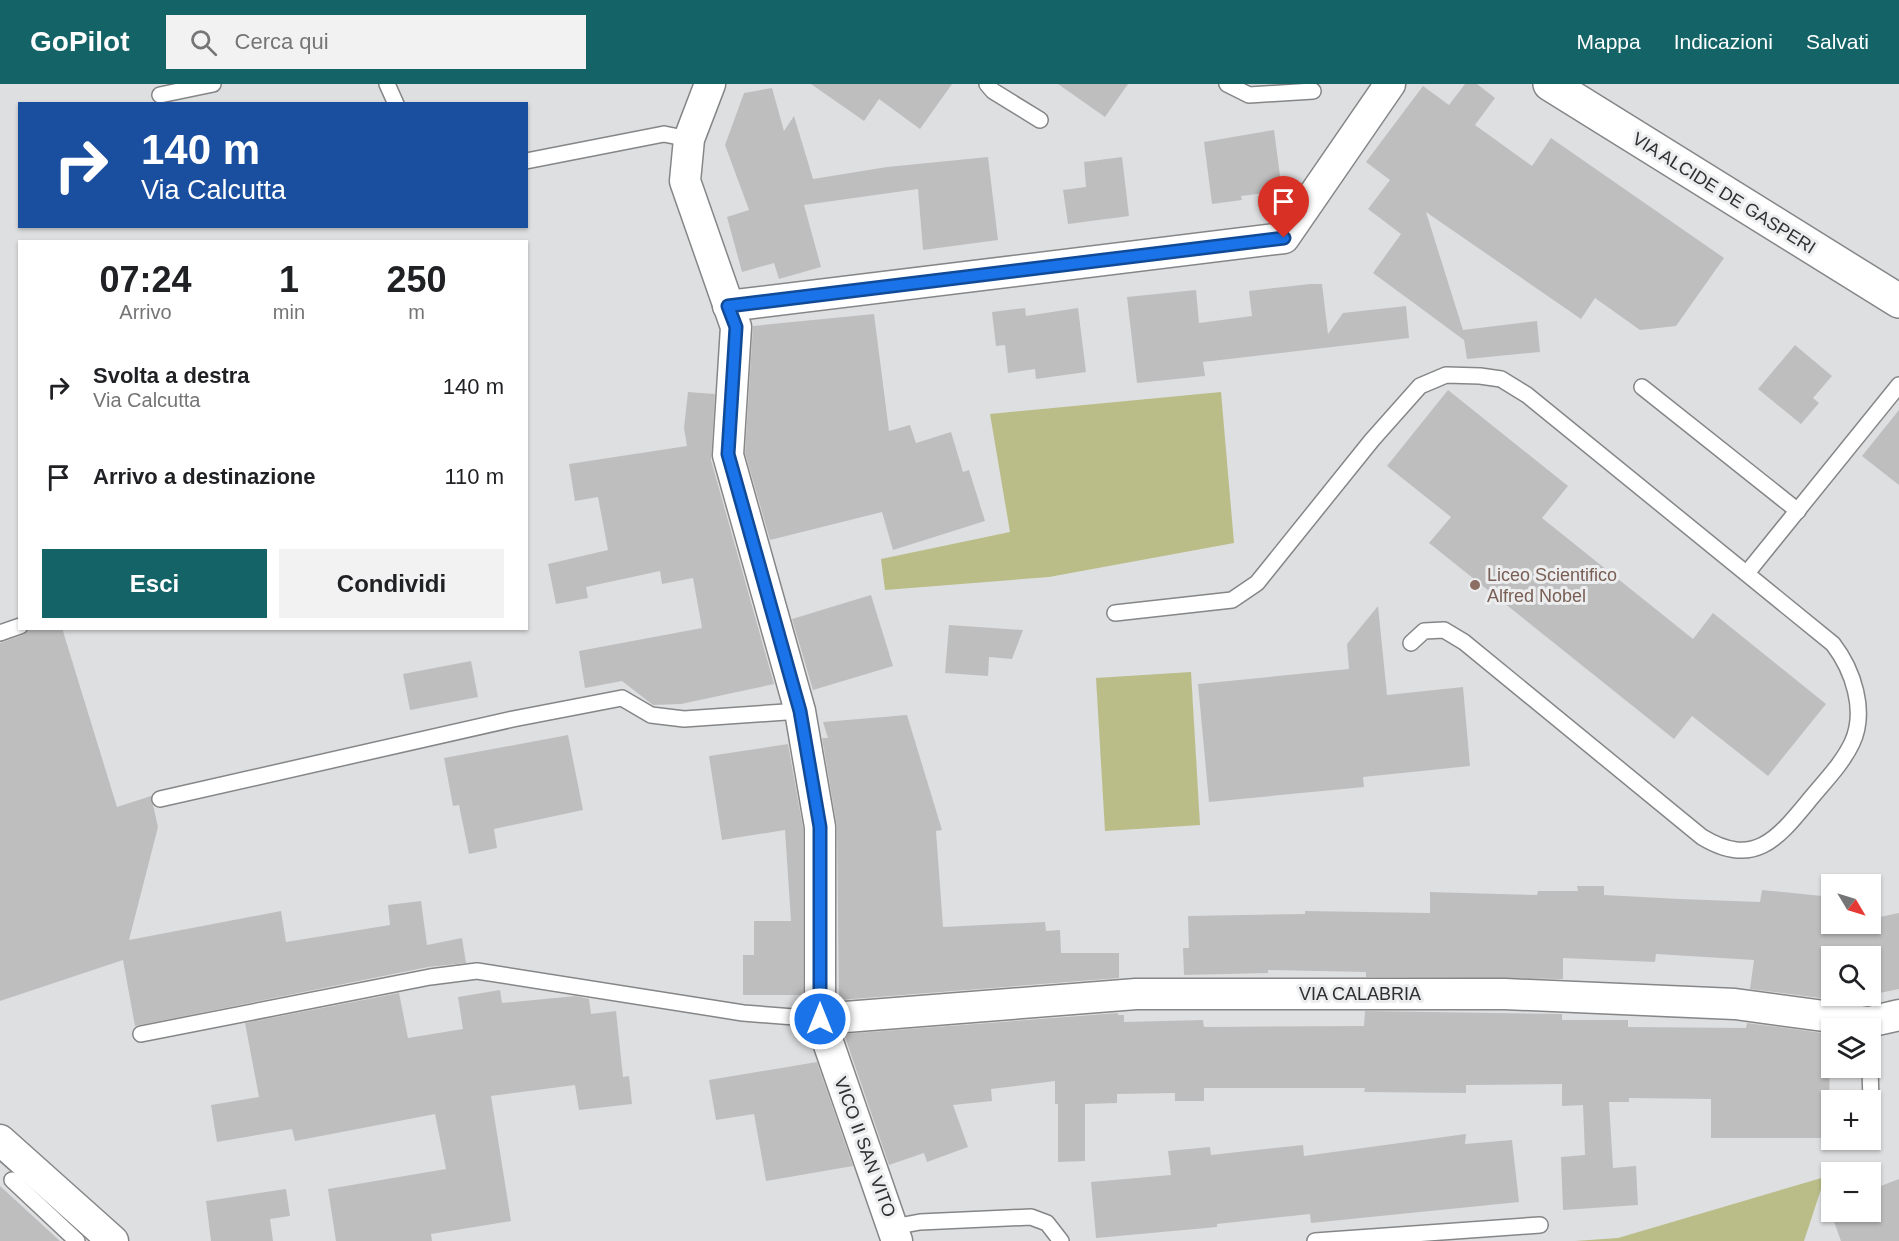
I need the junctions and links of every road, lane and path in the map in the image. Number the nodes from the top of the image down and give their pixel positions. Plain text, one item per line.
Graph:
1 (213, 84) edge
2 (387, 84) edge
3 (710, 84) edge
4 (987, 84) edge
5 (1227, 84) edge
6 (1390, 84) edge
7 (1550, 84) edge
8 (1313, 91) dead end
9 (160, 95) dead end
10 (395, 102) edge
11 (1040, 120) dead end
12 (689, 139) junction
13 (528, 161) edge
14 (1899, 302) edge
15 (728, 306) junction
16 (1899, 385) edge
17 (1642, 387) dead end
18 (1798, 511) junction
19 (1748, 573) junction
20 (1115, 613) dead end
21 (18, 627) edge
22 (0, 633) edge
23 (1411, 643) dead end
24 (800, 711) junction
25 (160, 799) dead end
26 (1899, 1015) edge
27 (1824, 1018) edge
28 (820, 1019) junction
29 (1881, 1021) edge
30 (141, 1034) dead end
31 (2, 1141) edge
32 (12, 1180) dead end
33 (1540, 1225) dead end
34 (895, 1234) edge
35 (77, 1241) edge
36 (113, 1241) edge
37 (1061, 1241) edge
38 (1315, 1241) edge

1 - 9 lane
2 - 10 lane
3 - 12 street, VICO II SAN VITO
4 - 11 lane
5 - 8 lane
6 - 15 street
7 - 14 street, VIA ALCIDE DE GASPERI
12 - 13 lane
12 - 15 street, VICO II SAN VITO
15 - 24 street, VICO II SAN VITO
16 - 18 lane
17 - 18 lane
18 - 19 lane
19 - 20 lane
19 - 23 lane
21 - 22 lane
24 - 25 lane
24 - 28 street, VICO II SAN VITO
26 - 29 street, VIA CALABRIA
27 - 28 street, VIA CALABRIA
28 - 30 lane
28 - 34 street, VICO II SAN VITO
31 - 36 street
32 - 35 lane
33 - 38 lane
34 - 37 lane

